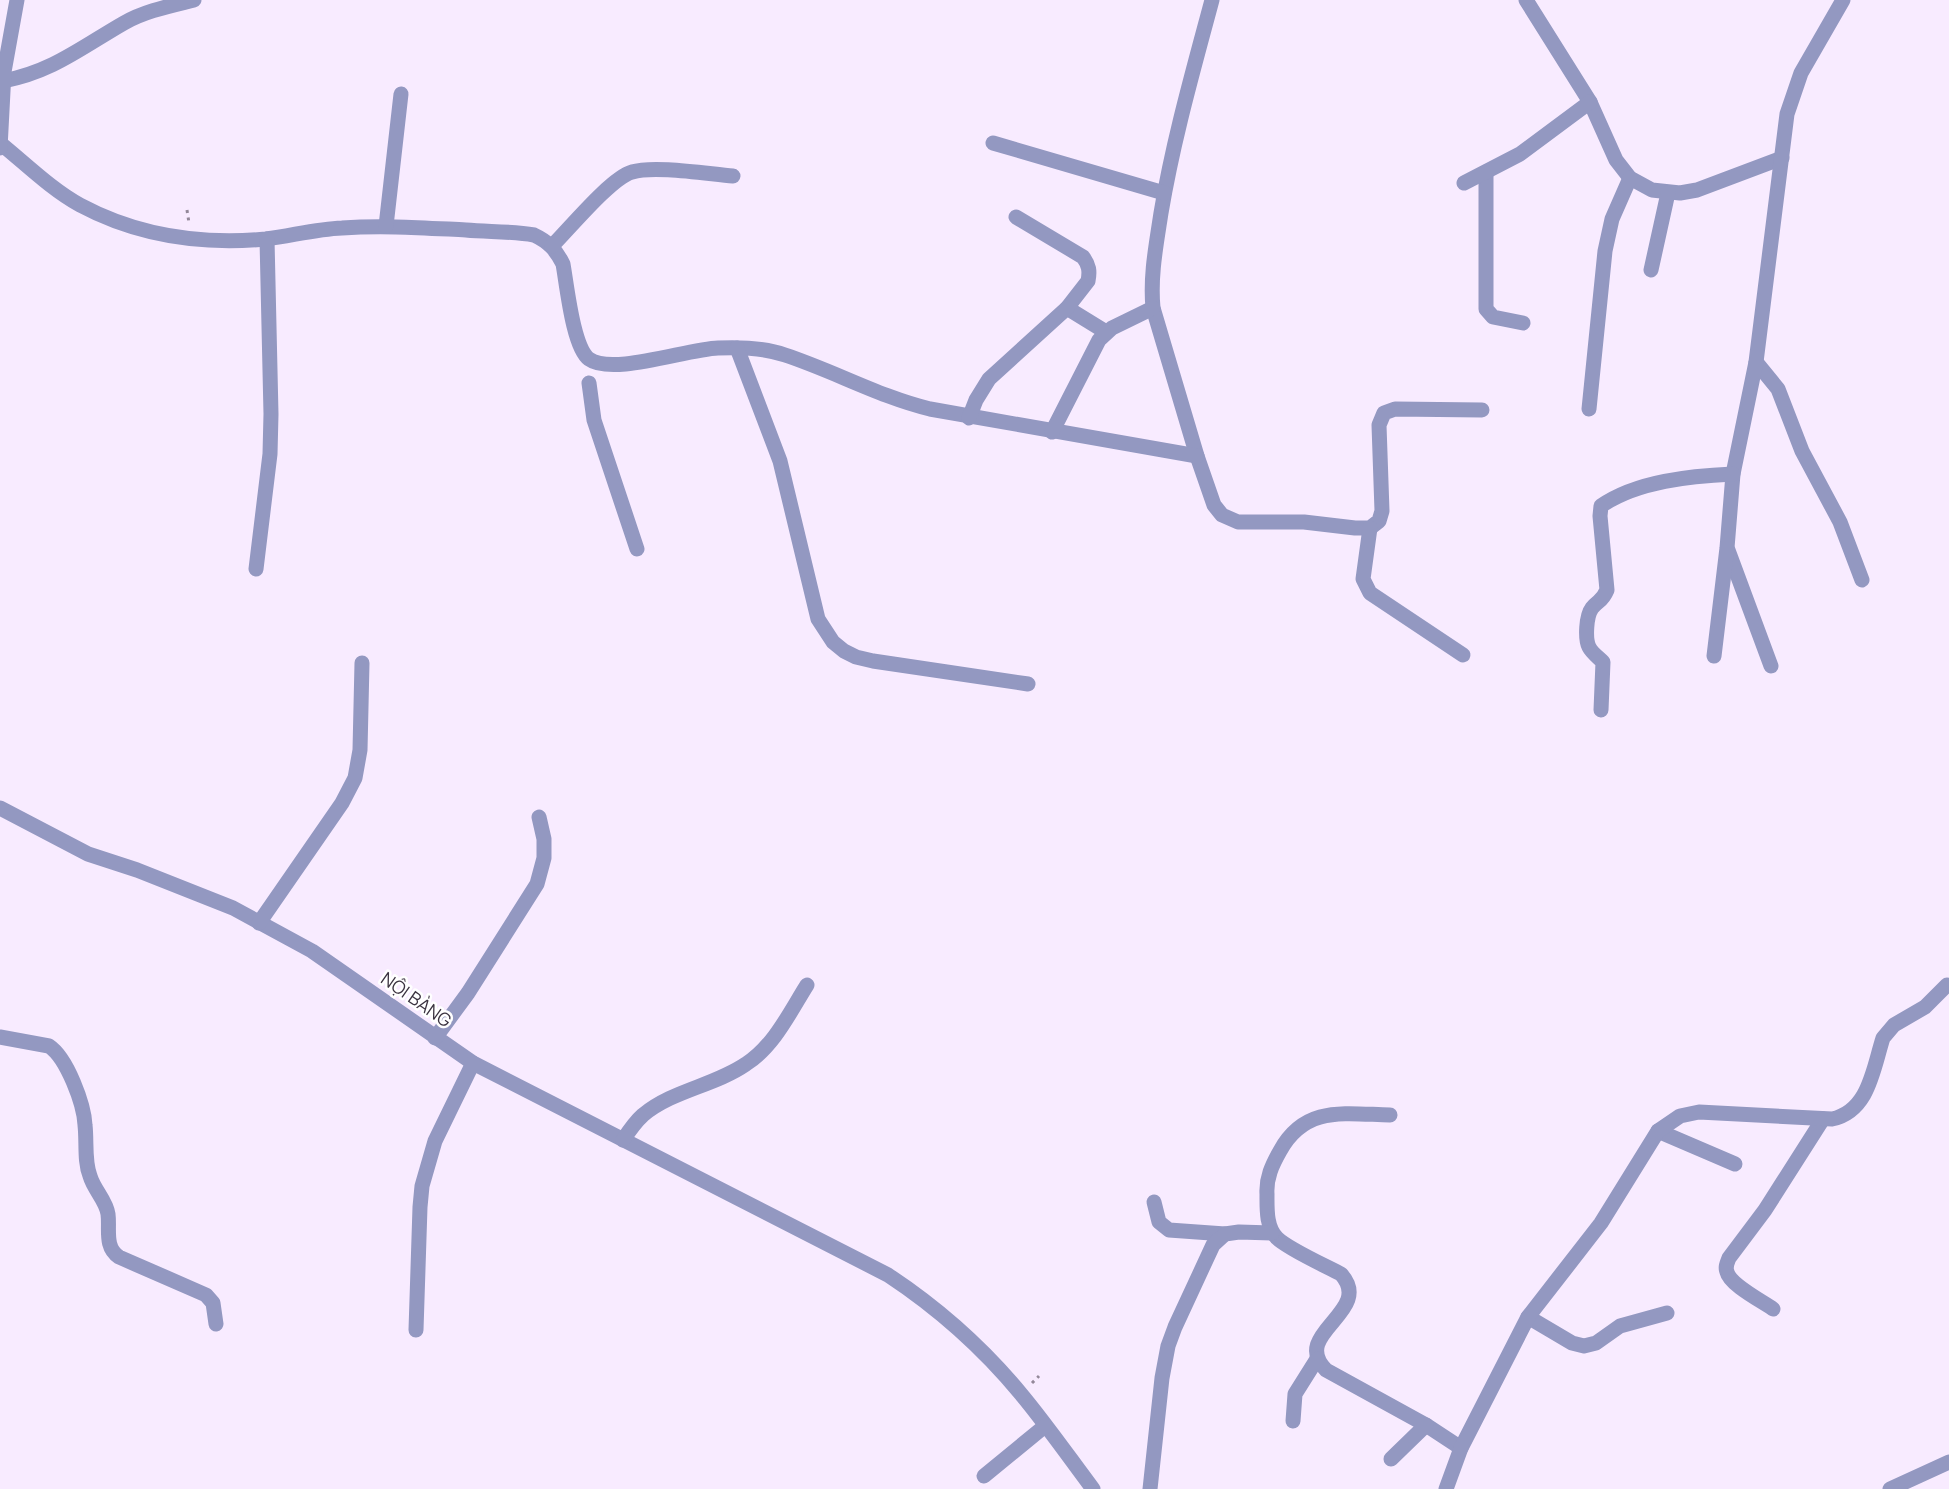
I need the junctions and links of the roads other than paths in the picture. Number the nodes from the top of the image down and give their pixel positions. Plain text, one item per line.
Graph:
1 (17, 0) edge
2 (194, 0) edge
3 (1212, 0) edge
4 (1526, 0) edge
5 (1838, 2) edge
6 (3, 81) junction
7 (401, 94) dead end
8 (1590, 102) junction
9 (993, 142) dead end
10 (0, 143) edge
11 (0, 148) edge
12 (1782, 158) junction
13 (1486, 172) junction
14 (733, 176) dead end
15 (1630, 178) junction
16 (1464, 183) dead end
17 (1668, 193) junction
18 (1164, 194) junction
19 (1016, 217) dead end
20 (386, 226) junction
21 (267, 239) junction
22 (552, 246) junction
23 (1651, 270) dead end
24 (1067, 308) junction
25 (1153, 308) junction
26 (1523, 323) dead end
27 (1106, 332) junction
28 (737, 348) junction
29 (1756, 362) junction
30 (588, 371) junction
31 (1589, 409) dead end
32 (1482, 410) dead end
33 (969, 418) junction
34 (1052, 432) junction
35 (1197, 456) junction
36 (1733, 474) junction
37 (1363, 528) junction
38 (1727, 548) junction
39 (637, 549) dead end
40 (256, 569) dead end
41 (1862, 580) dead end
42 (1463, 655) dead end
43 (1714, 656) dead end
44 (362, 663) dead end
45 (1771, 666) dead end
46 (1028, 684) dead end
47 (1601, 710) dead end
48 (0, 808) edge
49 (539, 817) dead end
50 (259, 922) junction
51 (807, 985) dead end
52 (1947, 985) dead end
53 (0, 1038) edge
54 (435, 1038) junction
55 (473, 1063) junction
56 (1390, 1115) dead end
57 (1823, 1119) junction
58 (1658, 1131) junction
59 (623, 1140) junction
60 (1735, 1164) dead end
61 (1154, 1202) dead end
62 (1272, 1233) junction
63 (1225, 1234) junction
64 (1773, 1309) dead end
65 (1667, 1313) dead end
66 (1528, 1317) junction
67 (216, 1324) dead end
68 (416, 1330) dead end
69 (1317, 1359) junction
70 (1293, 1421) dead end
71 (1426, 1425) junction
72 (1045, 1426) junction
73 (1461, 1448) junction
74 (1391, 1459) dead end
75 (1949, 1462) edge
76 (984, 1476) dead end
77 (1093, 1489) edge
78 (1150, 1489) edge
79 (1446, 1489) edge
80 (1890, 1489) edge

1 - 6 street
2 - 6 street
3 - 18 street
4 - 8 street
5 - 12 street
6 - 10 street
7 - 20 street
8 - 13 street
8 - 15 street
9 - 18 street
10 - 11 street
10 - 21 street
12 - 17 street
12 - 29 street
13 - 16 street
13 - 26 street
14 - 22 street
15 - 17 street
15 - 31 street
17 - 23 street
18 - 25 street
19 - 24 street
20 - 21 street
20 - 22 street
21 - 40 street
22 - 30 street
24 - 27 street
24 - 33 street
25 - 27 street
25 - 35 street
27 - 34 street
28 - 30 street
28 - 33 street
28 - 46 street
29 - 36 street
29 - 41 street
30 - 39 street
32 - 37 street
33 - 34 street
34 - 35 street
35 - 37 street
36 - 38 street
36 - 47 street
37 - 42 street
38 - 43 street
38 - 45 street
44 - 50 street
48 - 50 street, NỘI BÀNG
49 - 54 street
50 - 54 street, NỘI BÀNG
51 - 59 street
52 - 57 street
53 - 67 street
54 - 55 street, NỘI BÀNG
55 - 59 street, NỘI BÀNG
55 - 68 street
56 - 62 street
57 - 58 street
57 - 64 street
58 - 60 street
58 - 66 street
59 - 72 street, NỘI BÀNG
61 - 63 street
62 - 63 street
62 - 69 street
63 - 78 street
65 - 66 street
66 - 73 street
69 - 70 street
69 - 71 street
71 - 73 street
71 - 74 street
72 - 76 street
72 - 77 street, NỘI BÀNG
73 - 79 street
75 - 80 street

